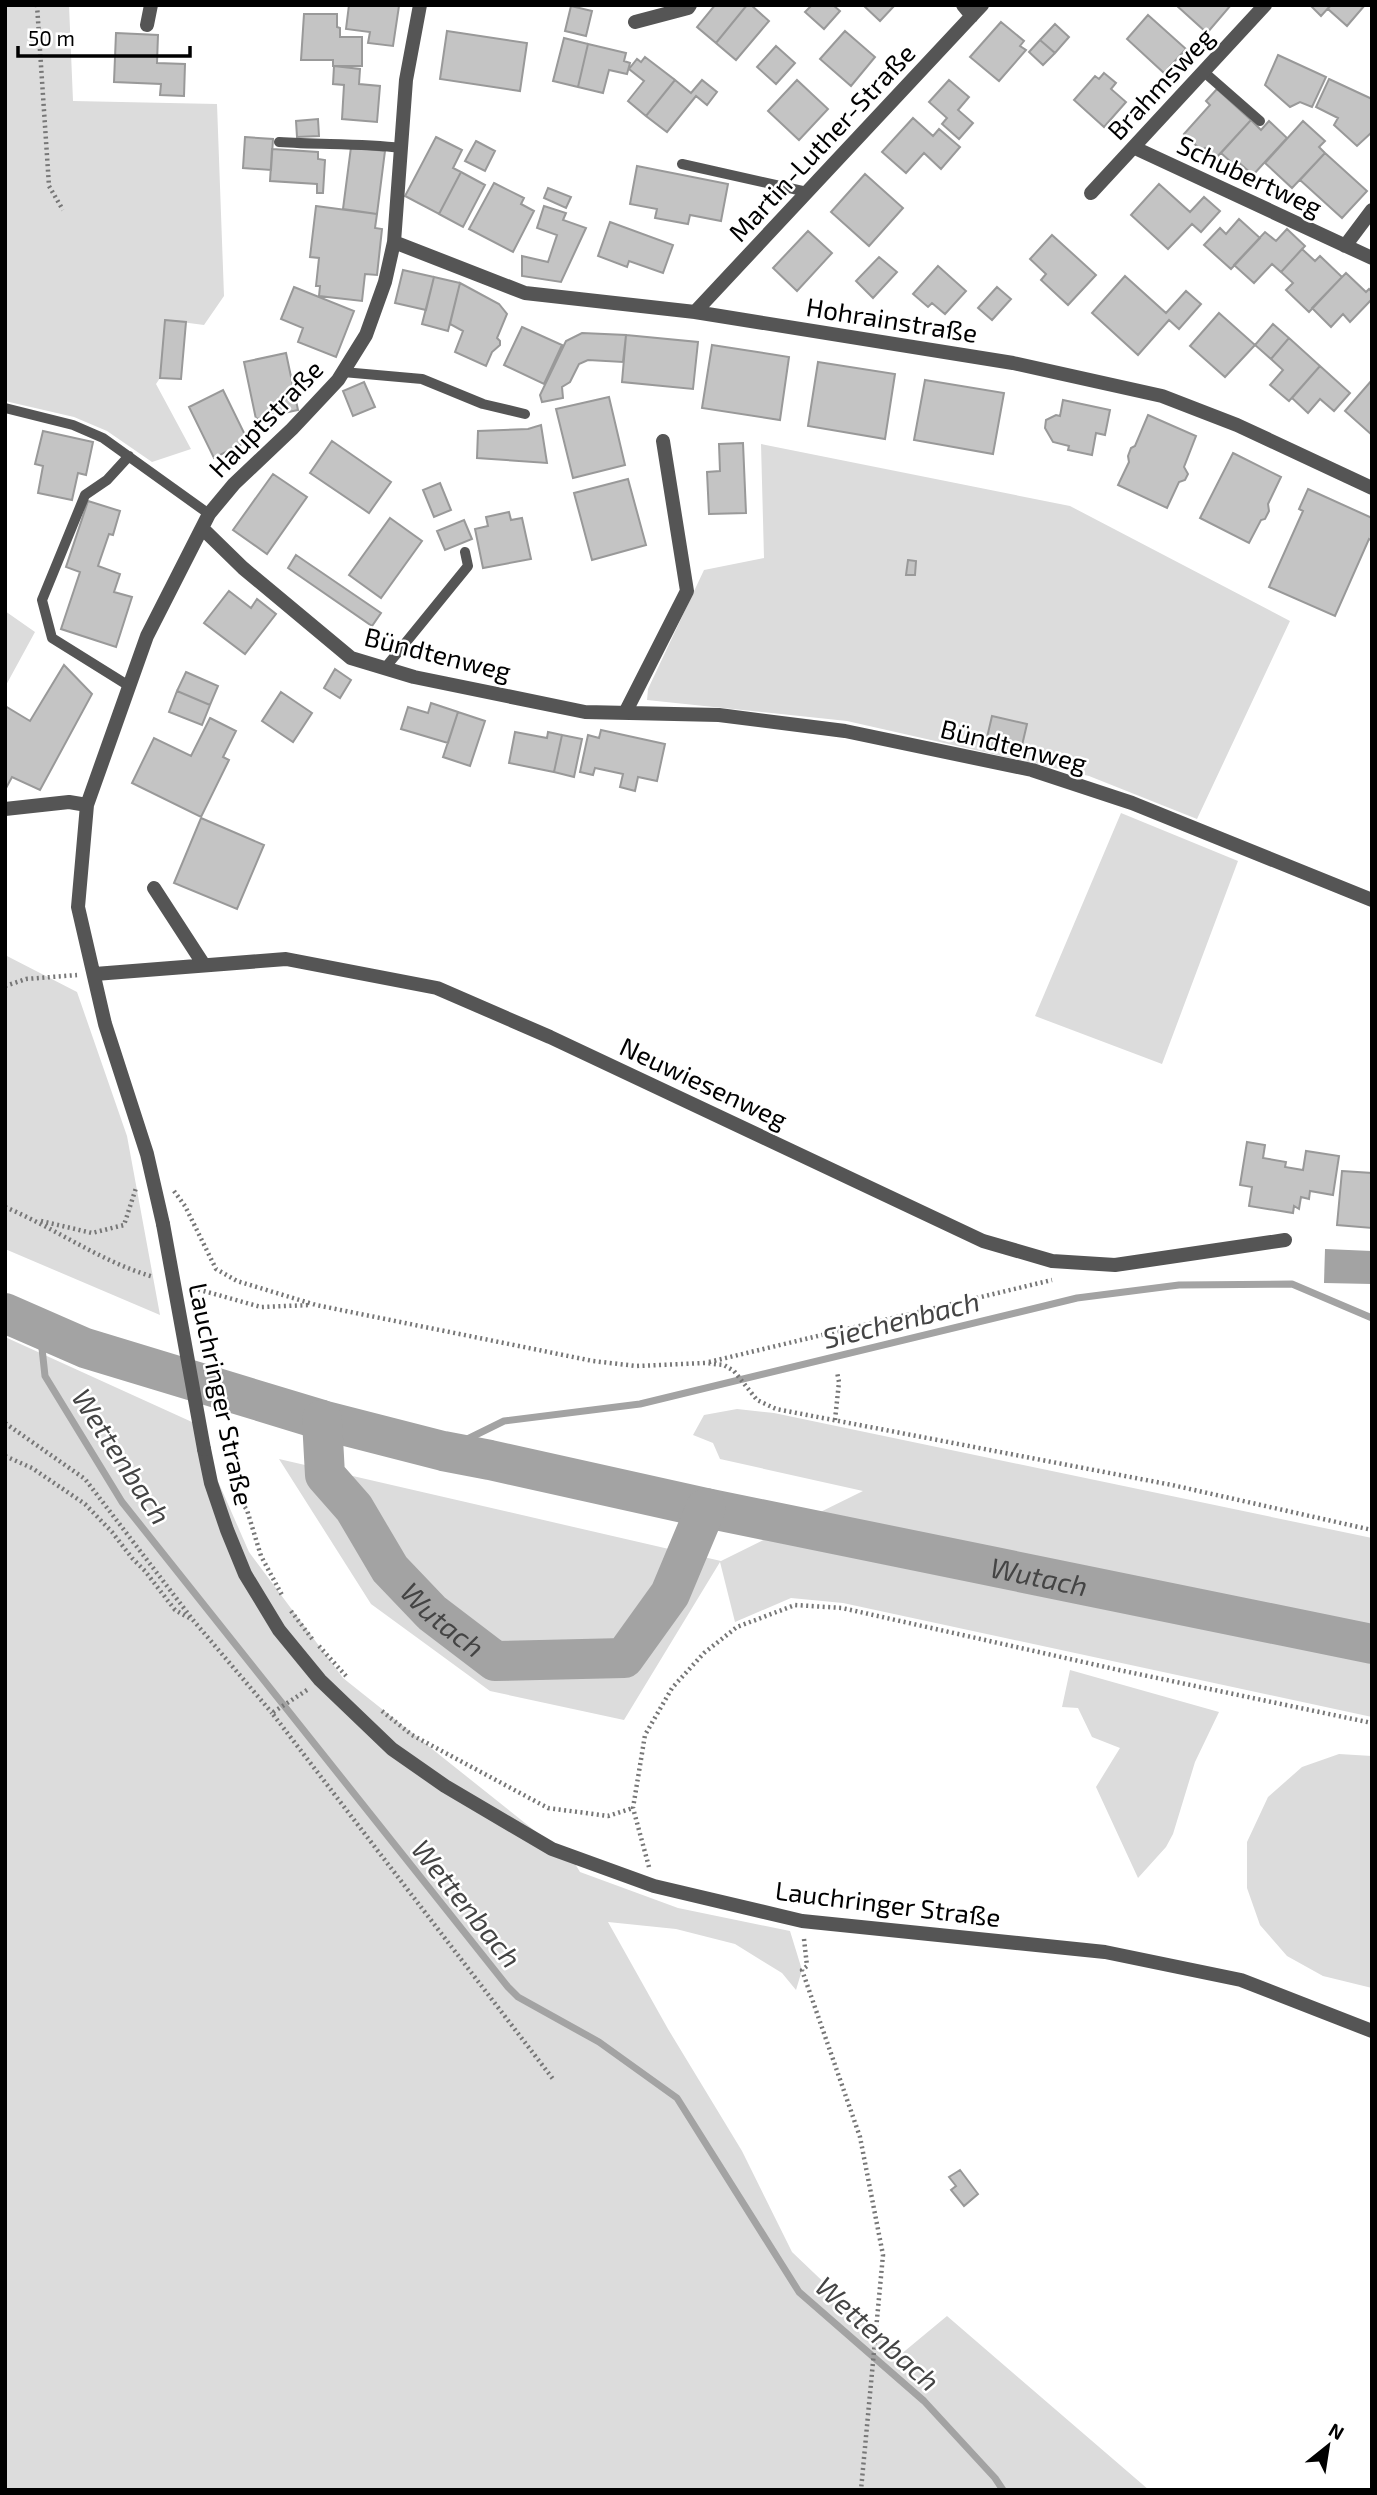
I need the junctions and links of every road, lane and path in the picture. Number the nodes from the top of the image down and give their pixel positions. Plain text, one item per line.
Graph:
1 (37, 5) edge
2 (151, 5) edge
3 (420, 5) edge
4 (690, 5) edge
5 (1265, 5) edge
6 (972, 9) edge
7 (635, 22) dead end
8 (147, 25) dead end
9 (1204, 72) junction
10 (1260, 121) dead end
11 (279, 142) dead end
12 (401, 148) junction
13 (1135, 148) junction
14 (682, 164) dead end
15 (807, 192) junction
16 (1091, 194) dead end
17 (63, 210) dead end
18 (1372, 210) edge
19 (394, 242) junction
20 (1345, 246) junction
21 (1372, 258) edge
22 (695, 312) junction
23 (343, 372) junction
24 (5, 408) edge
25 (524, 414) dead end
26 (663, 441) dead end
27 (129, 456) junction
28 (1372, 488) edge
29 (209, 514) junction
30 (202, 528) junction
31 (465, 552) dead end
32 (385, 668) junction
33 (129, 686) junction
34 (625, 713) junction
35 (87, 805) junction
36 (5, 809) edge
37 (154, 888) dead end
38 (1372, 900) edge
39 (204, 965) junction
40 (95, 974) junction
41 (5, 986) edge
42 (147, 1154) junction
43 (170, 1185) dead end
44 (5, 1207) edge
45 (1285, 1240) dead end
46 (1062, 1277) dead end
47 (705, 1363) junction
48 (836, 1372) dead end
49 (835, 1420) junction
50 (5, 1423) edge
51 (5, 1456) edge
52 (211, 1483) junction
53 (1372, 1530) edge
54 (193, 1620) junction
55 (320, 1680) junction
56 (352, 1684) dead end
57 (372, 1703) dead end
58 (272, 1713) junction
59 (1372, 1723) edge
60 (633, 1808) junction
61 (654, 1886) junction
62 (802, 1921) junction
63 (1372, 2031) edge
64 (553, 2079) dead end
65 (861, 2490) edge

1 - 17 path
2 - 8 street
3 - 12 street, Hauptstraße
4 - 7 street
5 - 9 street, Brahmsweg
6 - 15 street, Martin-Luther-Straße
9 - 10 lane
9 - 13 street, Brahmsweg
11 - 12 lane
12 - 19 street, Hauptstraße
13 - 16 street, Brahmsweg
13 - 20 street, Schubertweg
14 - 15 lane
15 - 22 street, Martin-Luther-Straße
18 - 20 street, Schubertweg
19 - 22 street, Hohrainstraße
19 - 23 street, Hauptstraße
20 - 21 street, Schubertweg
22 - 28 street, Hohrainstraße
23 - 25 lane
23 - 29 street, Hauptstraße
24 - 27 lane
26 - 34 street
27 - 29 lane
27 - 33 lane
29 - 30 street, Hauptstraße
30 - 32 street, Bündtenweg
30 - 33 street, Hauptstraße
31 - 32 lane
32 - 34 street, Bündtenweg
33 - 35 street, Hauptstraße
34 - 38 street, Bündtenweg
35 - 36 street
35 - 40 street, Hauptstraße
37 - 39 street
39 - 40 street, Neuwiesenweg
39 - 45 street, Neuwiesenweg
40 - 41 path
40 - 42 street, Lauchringer Straße
42 - 44 path
42 - 52 street, Lauchringer Straße, bridge
43 - 47 path
46 - 47 path
47 - 49 path
48 - 49 path
49 - 53 path
50 - 54 path
51 - 54 path
52 - 55 street, Lauchringer Straße
52 - 56 path
54 - 58 path
55 - 58 path
55 - 61 street, Lauchringer Straße
57 - 60 path
58 - 64 path
59 - 60 path
60 - 61 path
61 - 62 street, Lauchringer Straße
62 - 63 street, Lauchringer Straße
62 - 65 path

